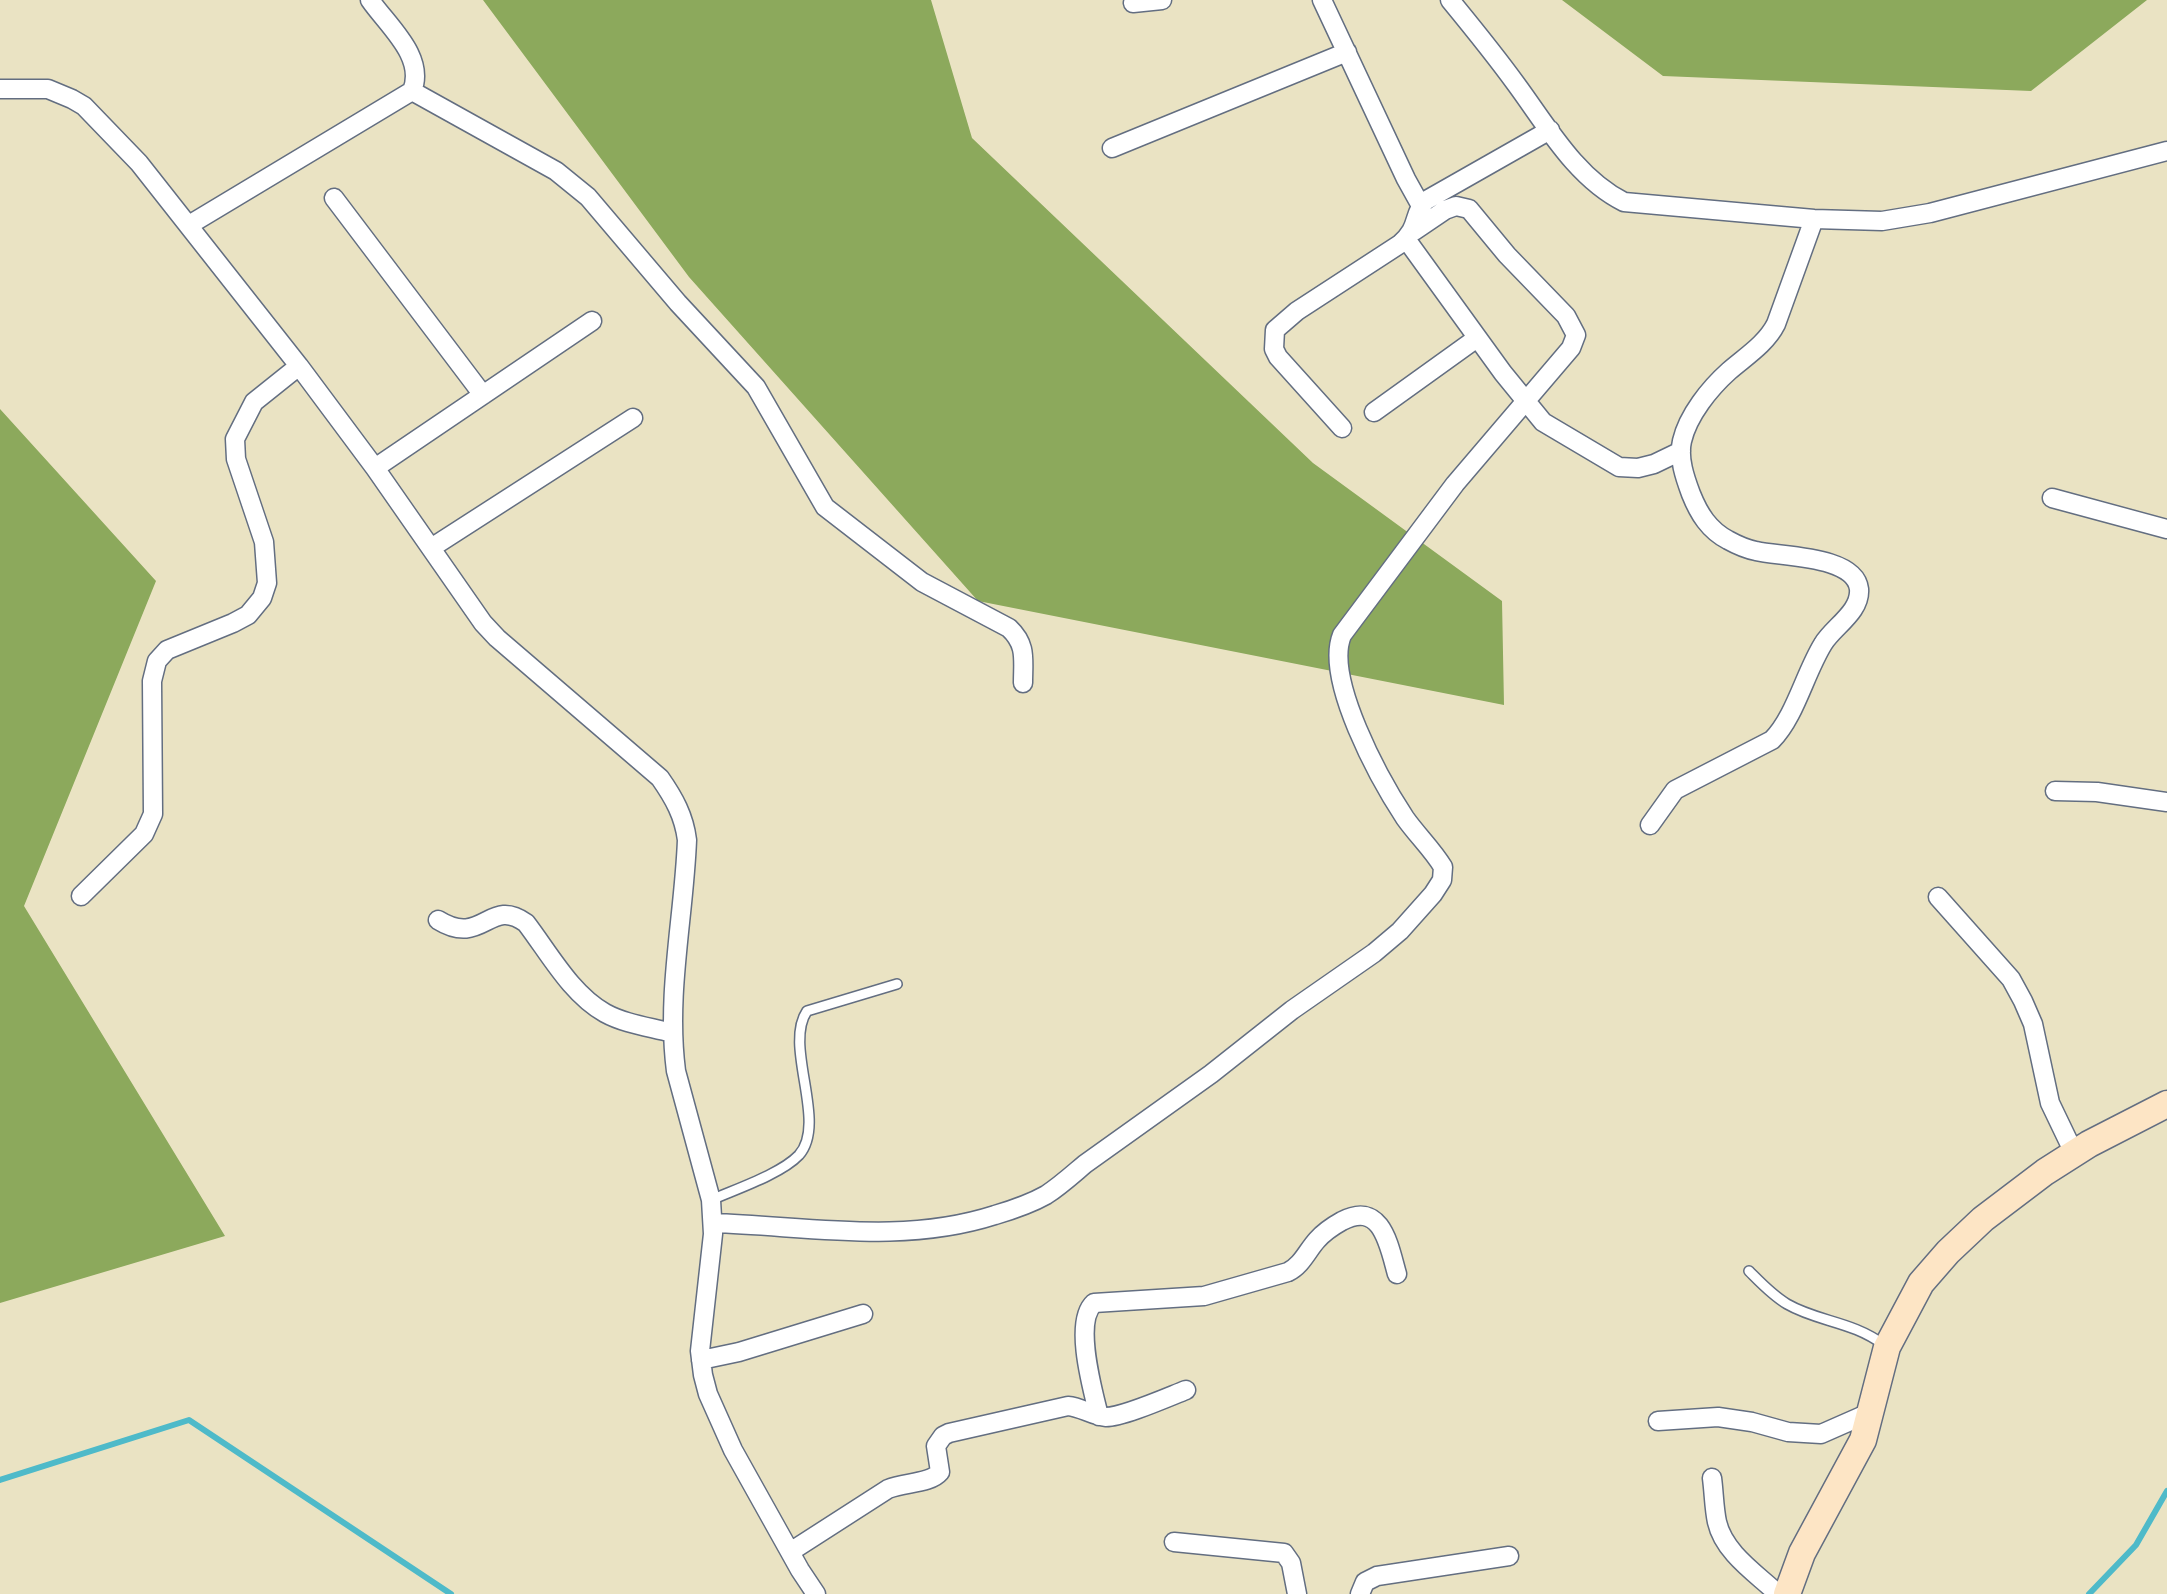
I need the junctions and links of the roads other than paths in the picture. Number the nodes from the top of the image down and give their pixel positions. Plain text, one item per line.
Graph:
1 (370, 0) edge
2 (1162, 0) edge
3 (1322, 0) edge
4 (1450, 0) edge
5 (1133, 3) dead end
6 (1347, 52) junction
7 (0, 89) edge
8 (412, 91) junction
9 (1550, 130) junction
10 (1112, 148) dead end
11 (2167, 151) edge
12 (334, 198) dead end
13 (1421, 206) junction
14 (1814, 219) junction
15 (189, 225) junction
16 (1410, 235) junction
17 (592, 321) dead end
18 (1477, 338) junction
19 (299, 366) junction
20 (483, 395) junction
21 (1524, 401) junction
22 (1374, 412) dead end
23 (633, 418) dead end
24 (1342, 428) dead end
25 (1681, 451) junction
26 (375, 468) junction
27 (2052, 498) dead end
28 (2167, 529) edge
29 (431, 548) junction
30 (1023, 683) dead end
31 (2055, 791) dead end
32 (2167, 802) edge
33 (1650, 825) dead end
34 (81, 896) dead end
35 (1938, 897) dead end
36 (438, 920) dead end
37 (897, 984) dead end
38 (672, 1033) junction
39 (2167, 1104) edge
40 (2074, 1153) junction
41 (711, 1200) junction
42 (713, 1223) junction
43 (1749, 1271) dead end
44 (1397, 1274) dead end
45 (863, 1314) dead end
46 (1887, 1347) junction
47 (701, 1360) junction
48 (1186, 1390) dead end
49 (1871, 1412) junction
50 (1099, 1416) junction
51 (1658, 1421) dead end
52 (1712, 1478) dead end
53 (1174, 1542) dead end
54 (790, 1552) junction
55 (1509, 1556) dead end
56 (816, 1594) edge
57 (1297, 1594) edge
58 (1360, 1594) edge
59 (1778, 1594) edge
60 (1787, 1594) edge

1 - 8 street
2 - 5 street
3 - 6 street
4 - 9 street
6 - 10 street
6 - 13 street
7 - 15 street
8 - 15 street
8 - 30 street
9 - 13 street
9 - 14 street
11 - 14 street
12 - 20 street
13 - 16 street
14 - 25 street
15 - 19 street
16 - 18 street
16 - 21 street
16 - 24 street
17 - 20 street
18 - 21 street
18 - 22 street
19 - 26 street
19 - 34 street
20 - 26 street
21 - 25 street
21 - 42 street
23 - 29 street
25 - 33 street
26 - 29 street
27 - 28 street
29 - 38 street
31 - 32 street
35 - 40 street
36 - 38 street
37 - 41 lane
38 - 41 street
39 - 40 main road
40 - 46 main road
41 - 42 street
42 - 47 street
43 - 46 lane
44 - 50 street
45 - 47 street
46 - 49 main road
47 - 54 street
48 - 50 street
49 - 51 street
49 - 60 main road
50 - 54 street
52 - 59 street
53 - 57 street
54 - 56 street
55 - 58 street

